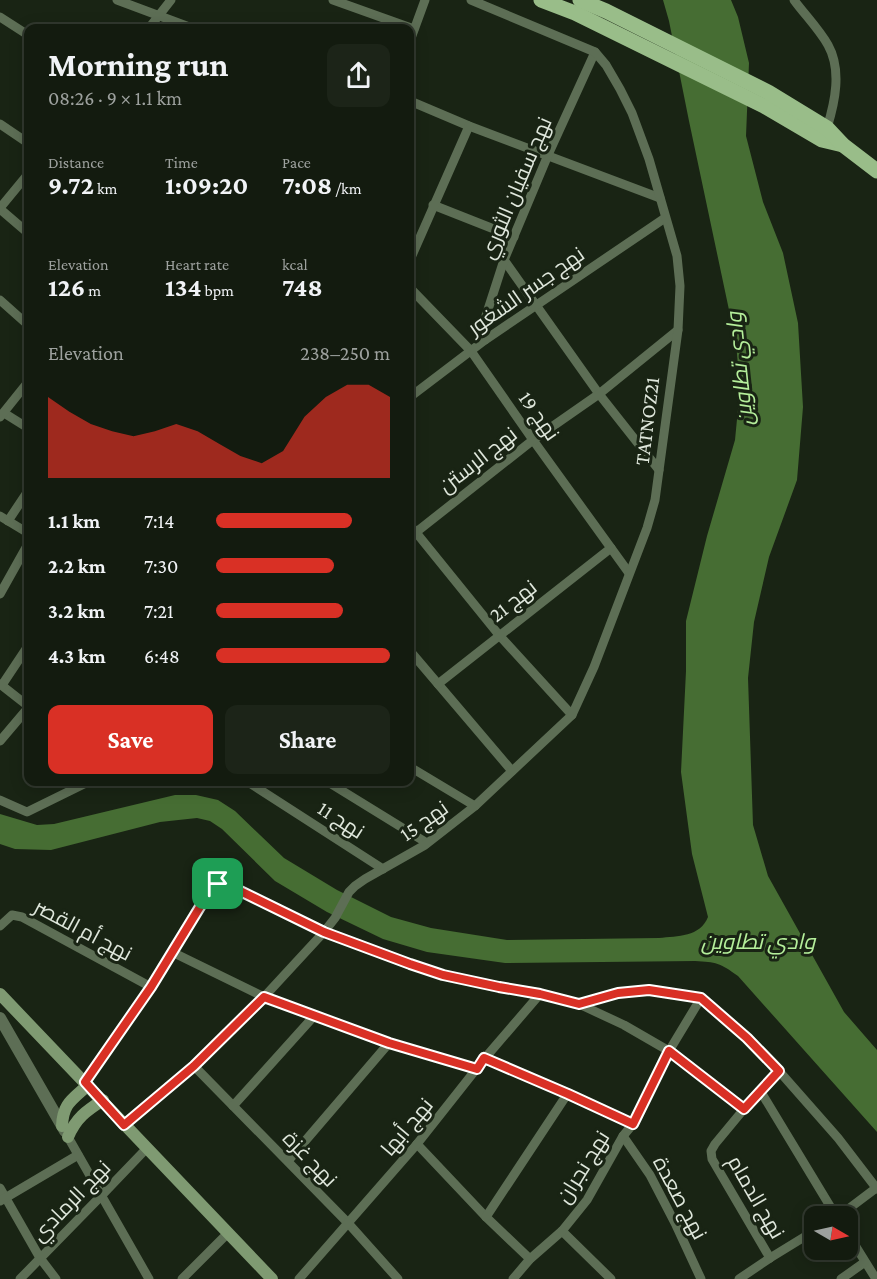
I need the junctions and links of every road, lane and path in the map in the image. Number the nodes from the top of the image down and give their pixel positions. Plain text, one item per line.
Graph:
1 (117, 0) edge
2 (171, 0) edge
3 (333, 0) edge
4 (425, 0) edge
5 (471, 0) edge
6 (541, 0) edge
7 (580, 0) edge
8 (794, 0) edge
9 (159, 16) junction
10 (0, 17) edge
11 (152, 24) edge
12 (173, 24) edge
13 (400, 24) edge
14 (414, 29) edge
15 (24, 32) edge
16 (595, 52) junction
17 (766, 99) junction
18 (414, 103) edge
19 (0, 124) edge
20 (469, 126) junction
21 (827, 128) junction
22 (24, 140) edge
23 (843, 145) junction
24 (548, 155) junction
25 (877, 171) edge
26 (24, 179) edge
27 (660, 198) junction
28 (433, 205) junction
29 (0, 209) edge
30 (665, 218) junction
31 (24, 230) edge
32 (514, 237) junction
33 (414, 250) edge
34 (504, 260) junction
35 (414, 292) edge
36 (0, 300) edge
37 (537, 305) junction
38 (24, 321) edge
39 (678, 330) junction
40 (485, 340) junction
41 (471, 351) junction
42 (24, 387) edge
43 (414, 393) edge
44 (599, 394) junction
45 (2, 415) edge
46 (24, 426) edge
47 (533, 440) junction
48 (659, 470) junction
49 (24, 496) edge
50 (4, 519) edge
51 (414, 529) edge
52 (24, 531) edge
53 (414, 533) edge
54 (611, 548) junction
55 (24, 551) edge
56 (630, 573) junction
57 (0, 594) edge
58 (499, 635) junction
59 (24, 652) edge
60 (414, 656) edge
61 (1, 684) edge
62 (438, 684) junction
63 (24, 704) edge
64 (24, 712) edge
65 (572, 715) junction
66 (0, 741) edge
67 (414, 769) edge
68 (512, 771) junction
69 (80, 786) edge
70 (262, 786) edge
71 (334, 786) edge
72 (0, 800) edge
73 (475, 806) junction
74 (427, 843) junction
75 (383, 869) junction
76 (0, 926) edge
77 (324, 932) junction
78 (172, 952) junction
79 (151, 987) junction
80 (0, 994) edge
81 (540, 994) junction
82 (264, 997) junction
83 (701, 998) junction
84 (579, 1004) junction
85 (315, 1015) junction
86 (0, 1018) edge
87 (389, 1043) junction
88 (669, 1051) junction
89 (484, 1058) junction
90 (194, 1066) junction
91 (477, 1069) junction
92 (779, 1071) junction
93 (86, 1083) junction
94 (760, 1092) junction
95 (568, 1094) junction
96 (103, 1100) junction
97 (233, 1106) junction
98 (744, 1109) junction
99 (633, 1124) junction
100 (124, 1125) junction
101 (65, 1131) junction
102 (623, 1136) junction
103 (417, 1144) junction
104 (147, 1148) junction
105 (78, 1155) junction
106 (288, 1161) junction
107 (0, 1188) edge
108 (876, 1188) edge
109 (102, 1196) junction
110 (3, 1199) edge
111 (831, 1206) edge
112 (851, 1206) edge
113 (486, 1217) junction
114 (348, 1224) junction
115 (562, 1231) junction
116 (228, 1233) junction
117 (804, 1237) edge
118 (858, 1250) edge
119 (40, 1258) junction
120 (770, 1258) junction
121 (530, 1259) junction
122 (865, 1262) junction
123 (20, 1279) edge
124 (56, 1279) edge
125 (149, 1279) edge
126 (182, 1279) edge
127 (272, 1279) edge
128 (298, 1279) edge
129 (398, 1279) edge
130 (513, 1279) edge
131 (611, 1279) edge
132 (701, 1279) edge
133 (739, 1279) edge
134 (842, 1279) edge
135 (876, 1279) edge

1 - 9 street
2 - 9 street
3 - 13 street
4 - 14 street
5 - 16 street
6 - 17 main road
7 - 17 main road
8 - 21 street
9 - 11 street
9 - 12 street
10 - 15 street
16 - 24 street, نهج سفيان الثوري
16 - 27 street, TATNOZ21
17 - 21 main road
17 - 23 main road
18 - 20 street
19 - 22 street
20 - 24 street
20 - 28 street
21 - 23 main road
23 - 25 main road
24 - 27 street
24 - 32 street, نهج سفيان الثوري
26 - 29 street
27 - 30 street, TATNOZ21
28 - 32 street
28 - 33 street
29 - 31 street
30 - 37 street, نهج جسر الشغور
30 - 39 street, TATNOZ21
32 - 34 street, نهج سفيان الثوري
34 - 37 street
34 - 40 street, نهج سفيان الثوري
35 - 41 street, نهج 19
36 - 38 street
37 - 40 street, نهج جسر الشغور
37 - 44 street
39 - 44 street, نهج الرستن
39 - 48 street, TATNOZ21
40 - 41 street, نهج جسر الشغور
41 - 43 street, نهج جسر الشغور
41 - 47 street, نهج 19
42 - 45 street
44 - 47 street, نهج الرستن
44 - 48 street
45 - 46 street
47 - 51 street, نهج الرستن
47 - 54 street, نهج 19
48 - 56 street, TATNOZ21
49 - 50 street
50 - 52 street
53 - 58 street
54 - 56 street, نهج 19
54 - 58 street, نهج 21
55 - 57 street
56 - 65 street, TATNOZ21
58 - 62 street, نهج 21
58 - 65 street
59 - 61 street
60 - 62 street
61 - 63 street
62 - 68 street
64 - 66 street
65 - 68 street, TATNOZ21
67 - 73 street
68 - 73 street, نهج 15
69 - 72 street
70 - 75 street, نهج 11
71 - 74 street
73 - 74 street, نهج 15
74 - 75 street, نهج 15
75 - 77 street, نهج 15
76 - 79 street, نهج أم القصر
77 - 78 street
77 - 81 street
77 - 82 street
78 - 79 street
78 - 82 street
79 - 93 street
80 - 93 main road
81 - 84 street
81 - 89 street, نهج أبها
82 - 85 street
82 - 90 street
83 - 84 street
83 - 88 street, نهج نجران
83 - 92 street
84 - 88 street
85 - 87 street
85 - 97 street
86 - 101 street
87 - 91 street
87 - 106 street
88 - 98 street
88 - 99 street, نهج نجران
89 - 91 street, نهج أبها
89 - 95 street
90 - 97 street, نهج غزة
90 - 100 street
91 - 103 street, نهج أبها
92 - 94 street, نهج الدمام
92 - 108 street
93 - 96 main road
93 - 101 main road
94 - 98 street, نهج الدمام
94 - 111 street
95 - 99 street
95 - 113 street
96 - 100 main road
96 - 101 main road
97 - 106 street, نهج غزة
98 - 120 street, نهج الدمام
99 - 102 street, نهج نجران
100 - 104 main road
101 - 105 street
102 - 115 street, نهج نجران
102 - 132 street, نهج صعدة
103 - 113 street
103 - 114 street, نهج أبها
104 - 109 street, نهج الرمادي
104 - 116 main road
105 - 109 street
105 - 110 street
106 - 114 street, نهج غزة
107 - 110 street
108 - 112 street
109 - 119 street, نهج الرمادي
109 - 125 street
110 - 119 street
113 - 121 street
114 - 128 street, نهج أبها
114 - 129 street, نهج غزة
115 - 121 street, نهج نجران
115 - 131 street
116 - 126 street
116 - 127 main road
117 - 120 street
118 - 122 street
119 - 123 street, نهج الرمادي
119 - 124 street
120 - 133 street
121 - 130 street, نهج نجران
122 - 134 street
122 - 135 street

